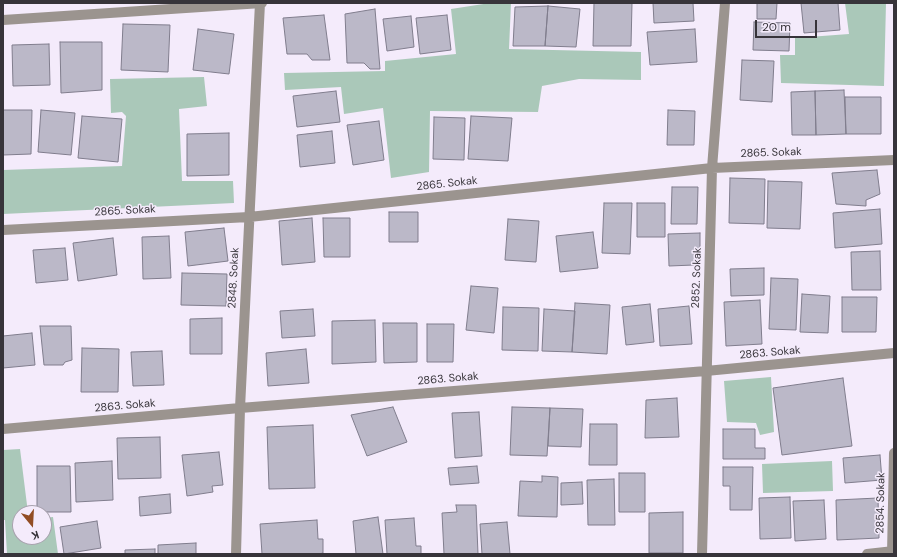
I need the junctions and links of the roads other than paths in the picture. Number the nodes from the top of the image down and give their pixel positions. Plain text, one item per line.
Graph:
1 (261, 3) edge
2 (725, 3) edge
3 (3, 20) edge
4 (894, 160) edge
5 (712, 168) junction
6 (249, 217) junction
7 (3, 230) edge
8 (894, 353) edge
9 (706, 371) junction
10 (240, 408) junction
11 (3, 429) edge
12 (894, 453) edge
13 (892, 552) edge
14 (236, 554) edge
15 (702, 554) edge
16 (867, 554) edge

1 - 3 street
1 - 6 street, 2848. Sokak
2 - 5 street, 2852. Sokak
4 - 5 street, 2865. Sokak
5 - 6 street, 2865. Sokak
5 - 9 street, 2852. Sokak
6 - 7 street, 2865. Sokak
6 - 10 street, 2848. Sokak
8 - 9 street, 2863. Sokak
9 - 10 street, 2863. Sokak
9 - 15 street, 2852. Sokak
10 - 11 street, 2863. Sokak
10 - 14 street, 2848. Sokak
12 - 13 street, 2854. Sokak
13 - 16 street

